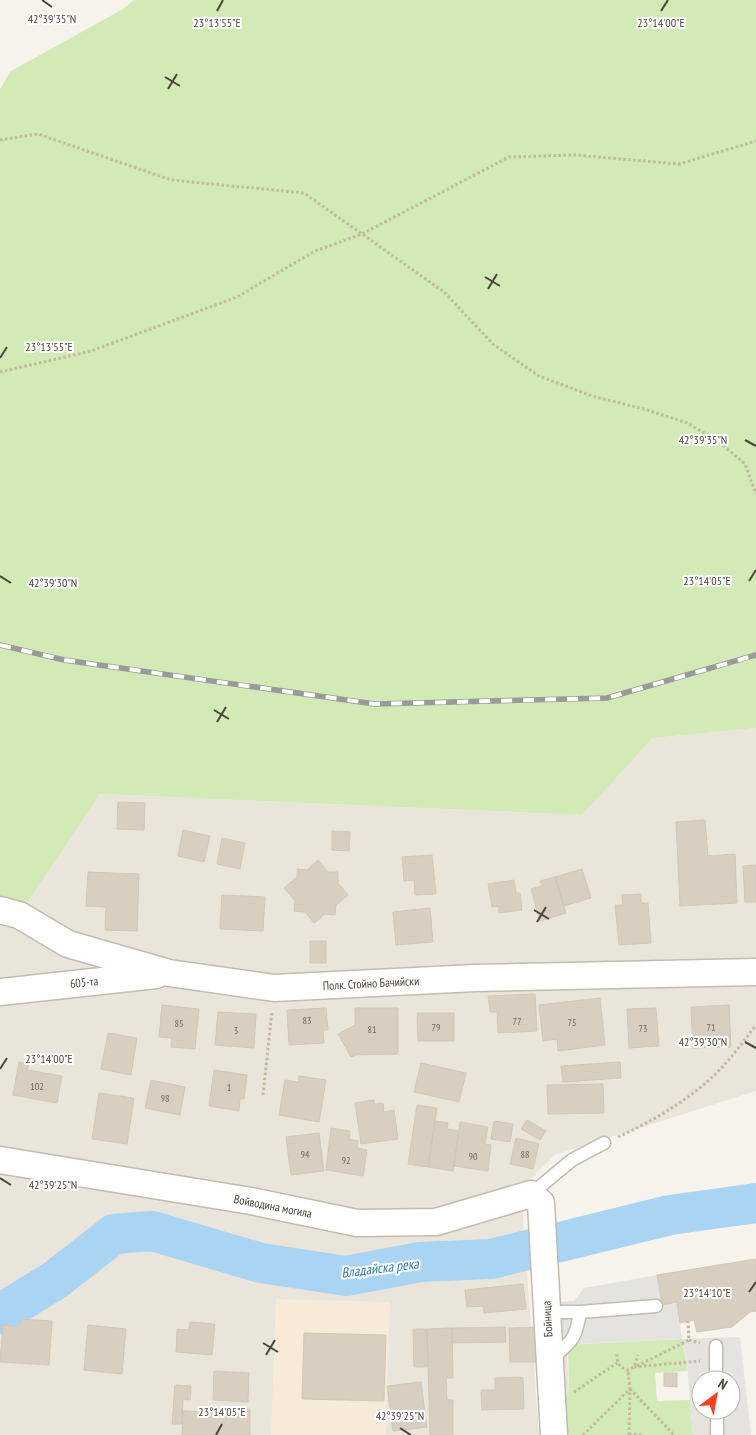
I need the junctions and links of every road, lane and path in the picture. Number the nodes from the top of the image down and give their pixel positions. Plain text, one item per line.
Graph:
1 (0, 140) edge
2 (756, 141) edge
3 (362, 234) junction
4 (0, 372) edge
5 (756, 494) edge
6 (0, 910) edge
7 (756, 972) edge
8 (169, 973) junction
9 (274, 988) junction
10 (0, 992) edge
11 (756, 1025) edge
12 (263, 1095) dead end
13 (604, 1143) joint
14 (0, 1160) edge
15 (536, 1199) junction
16 (656, 1306) dead end
17 (546, 1312) junction
18 (580, 1312) junction
19 (688, 1321) dead end
20 (716, 1346) dead end
21 (617, 1354) dead end
22 (638, 1355) dead end
23 (550, 1360) junction
24 (716, 1360) junction
25 (617, 1363) junction
26 (634, 1367) junction
27 (628, 1370) junction
28 (716, 1370) edge
29 (630, 1388) junction
30 (553, 1406) junction
31 (717, 1420) edge
32 (554, 1435) edge
33 (583, 1435) edge
34 (629, 1435) edge
35 (643, 1435) edge
36 (674, 1435) edge
37 (717, 1435) edge

1 - 3 path
2 - 3 path
3 - 4 path
3 - 5 path
6 - 8 street, Полк. Стойно Бачийски
7 - 9 street, Полк. Стойно Бачийски
8 - 9 street, Полк. Стойно Бачийски
8 - 10 street, 605-та
9 - 12 path
11 - 13 path
13 - 15 lane
14 - 15 street, Войводина могила
15 - 17 street, Бойница
16 - 18 lane
17 - 18 lane
17 - 23 street, Бойница
18 - 23 lane
19 - 26 path
20 - 24 lane
21 - 25 path
22 - 26 path
23 - 30 street, Бойница
24 - 26 path
24 - 28 lane
25 - 27 path
25 - 30 path
26 - 27 path
27 - 29 path
29 - 33 path
29 - 34 path
29 - 36 path
30 - 32 street, Бойница
31 - 37 lane
34 - 35 path

